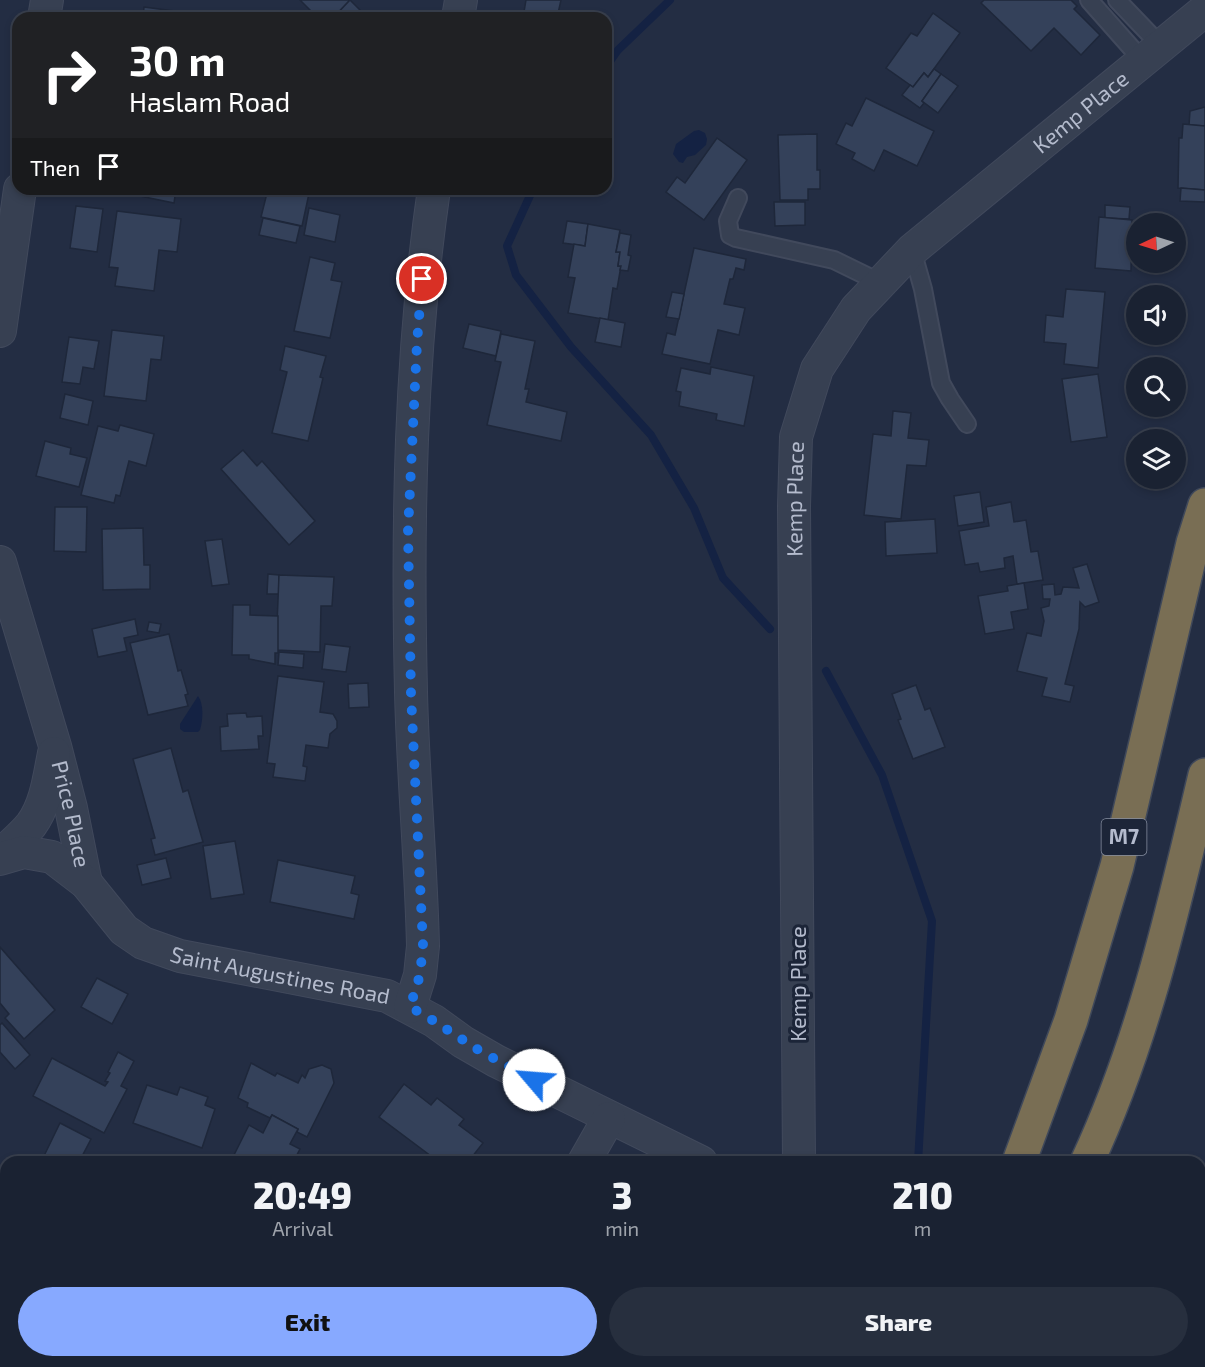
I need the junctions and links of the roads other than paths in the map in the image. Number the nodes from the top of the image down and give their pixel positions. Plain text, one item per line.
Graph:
1 (1089, 0) edge
2 (1117, 0) edge
3 (1205, 10) edge
4 (1152, 53) junction
5 (19, 195) edge
6 (433, 195) edge
7 (738, 198) dead end
8 (912, 250) junction
9 (881, 283) junction
10 (0, 331) edge
11 (967, 424) dead end
12 (1205, 505) edge
13 (1, 565) edge
14 (55, 746) junction
15 (1205, 775) edge
16 (0, 857) edge
17 (86, 883) junction
18 (410, 1007) junction
19 (609, 1118) junction
20 (587, 1156) edge
21 (688, 1156) edge
22 (799, 1156) edge
23 (1021, 1156) edge
24 (1090, 1156) edge

1 - 4 lane
2 - 4 lane
3 - 4 street, Kemp Place
4 - 8 street, Kemp Place
5 - 10 street
6 - 18 street
7 - 9 lane
8 - 9 street, Kemp Place
8 - 11 lane
9 - 22 street, Kemp Place
12 - 23 highway, M7
13 - 14 street, Price Place
14 - 16 street, Price Place
14 - 17 street, Price Place
15 - 24 highway
16 - 17 street, Saint Augustines Road
17 - 18 street, Saint Augustines Road
18 - 19 street, Saint Augustines Road
19 - 20 street
19 - 21 street, Saint Augustines Road

